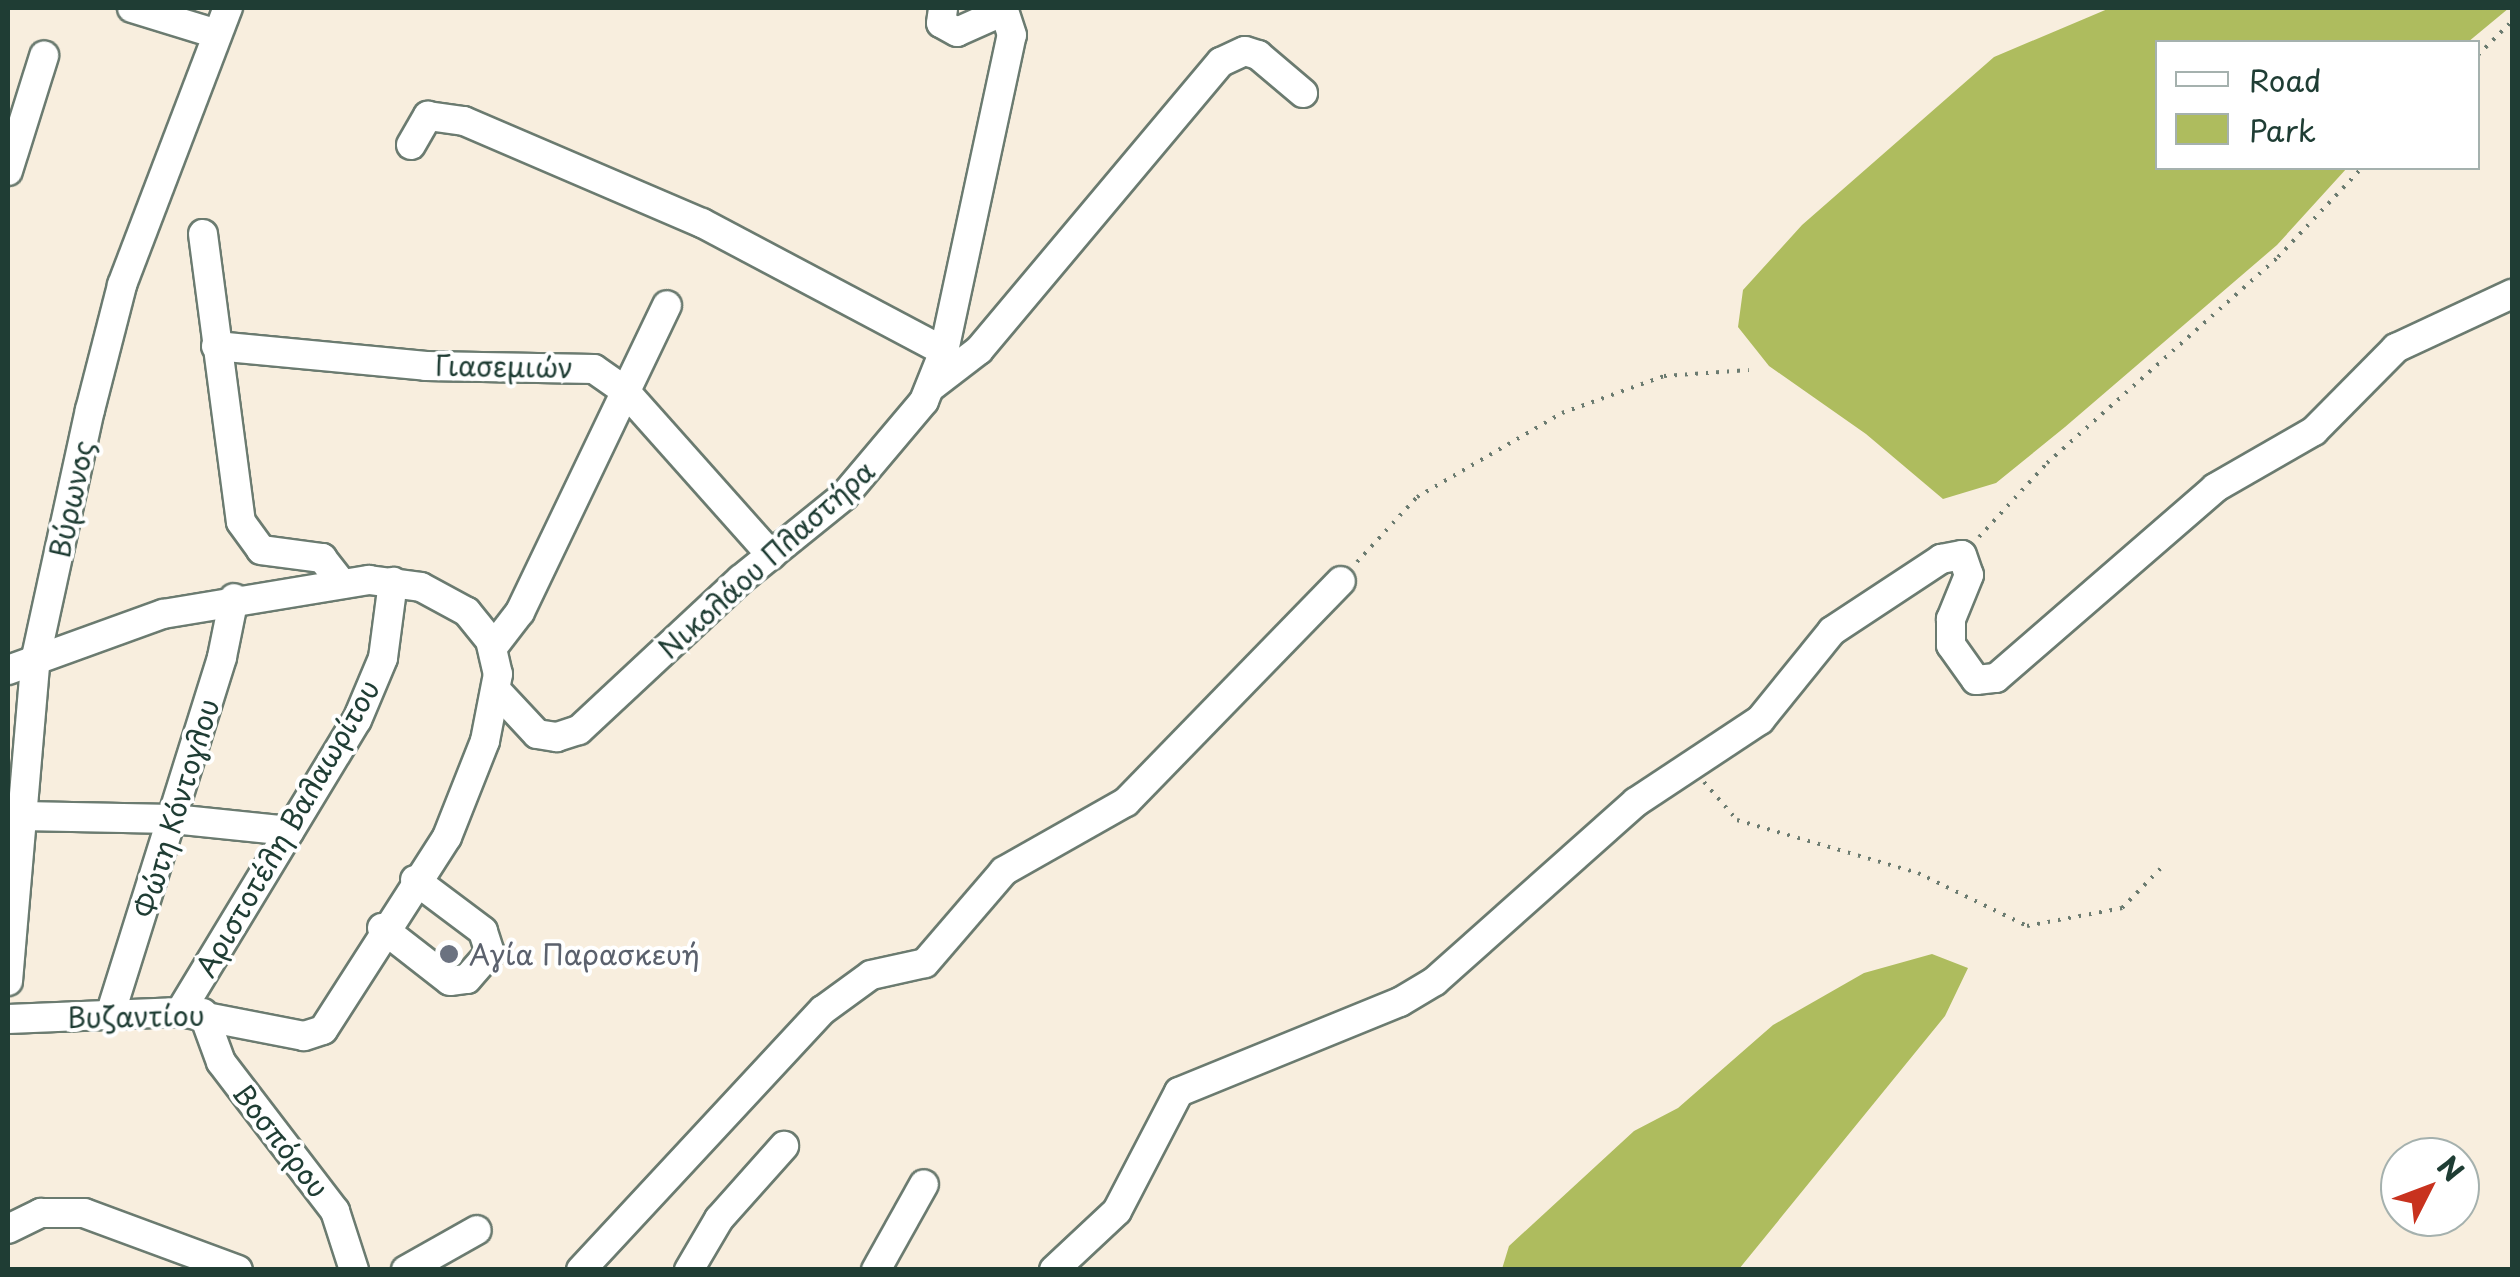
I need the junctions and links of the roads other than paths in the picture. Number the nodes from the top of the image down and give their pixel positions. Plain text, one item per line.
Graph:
1 (132, 8) edge
2 (228, 8) edge
3 (944, 8) edge
4 (214, 34) junction
5 (44, 56) dead end
6 (1303, 93) dead end
7 (411, 145) dead end
8 (8, 171) edge
9 (203, 234) dead end
10 (2512, 294) edge
11 (666, 306) dead end
12 (216, 346) junction
13 (944, 351) junction
14 (932, 386) junction
15 (625, 391) junction
16 (771, 556) junction
17 (1341, 581) road end
18 (394, 582) junction
19 (342, 584) junction
20 (234, 598) junction
21 (493, 647) junction
22 (36, 657) junction
23 (8, 670) edge
24 (496, 690) junction
25 (22, 816) junction
26 (173, 819) junction
27 (289, 831) junction
28 (415, 880) junction
29 (382, 928) junction
30 (8, 981) edge
31 (192, 1012) junction
32 (110, 1016) junction
33 (8, 1019) edge
34 (784, 1146) dead end
35 (924, 1184) dead end
36 (8, 1229) edge
37 (478, 1230) dead end
38 (238, 1270) edge
39 (354, 1270) edge
40 (406, 1270) edge
41 (581, 1270) edge
42 (690, 1270) edge
43 (876, 1270) edge
44 (1054, 1270) edge

1 - 4 street
2 - 4 street, Βύρωνος
3 - 13 street, Νικολάου Πλαστήρα
4 - 22 street, Βύρωνος
5 - 8 street
6 - 14 street
7 - 13 street
9 - 12 street
10 - 44 street
11 - 15 street
12 - 15 street, Γιασεμιών
12 - 19 street
13 - 14 street, Νικολάου Πλαστήρα
14 - 16 street, Νικολάου Πλαστήρα
15 - 16 street, Γιασεμιών
15 - 21 street
16 - 24 street, Νικολάου Πλαστήρα
17 - 41 street
18 - 19 street
18 - 21 street
18 - 27 street, Αριστοτέλη Βαλαωρίτου
19 - 20 street
20 - 22 street
20 - 26 street, Φώτη Κόντογλου
21 - 24 street
22 - 23 street
22 - 25 street, Βύρωνος
24 - 28 street
25 - 26 street
25 - 30 street, Βύρωνος
26 - 27 street
26 - 32 street, Φώτη Κόντογλου
27 - 31 street, Αριστοτέλη Βαλαωρίτου
28 - 29 street
28 - 29 street
29 - 31 street, Βυζαντίου
31 - 32 street, Βυζαντίου
31 - 39 street, Βοσπόρου
32 - 33 street, Βυζαντίου
34 - 42 street
35 - 43 street
36 - 38 street
37 - 40 street

